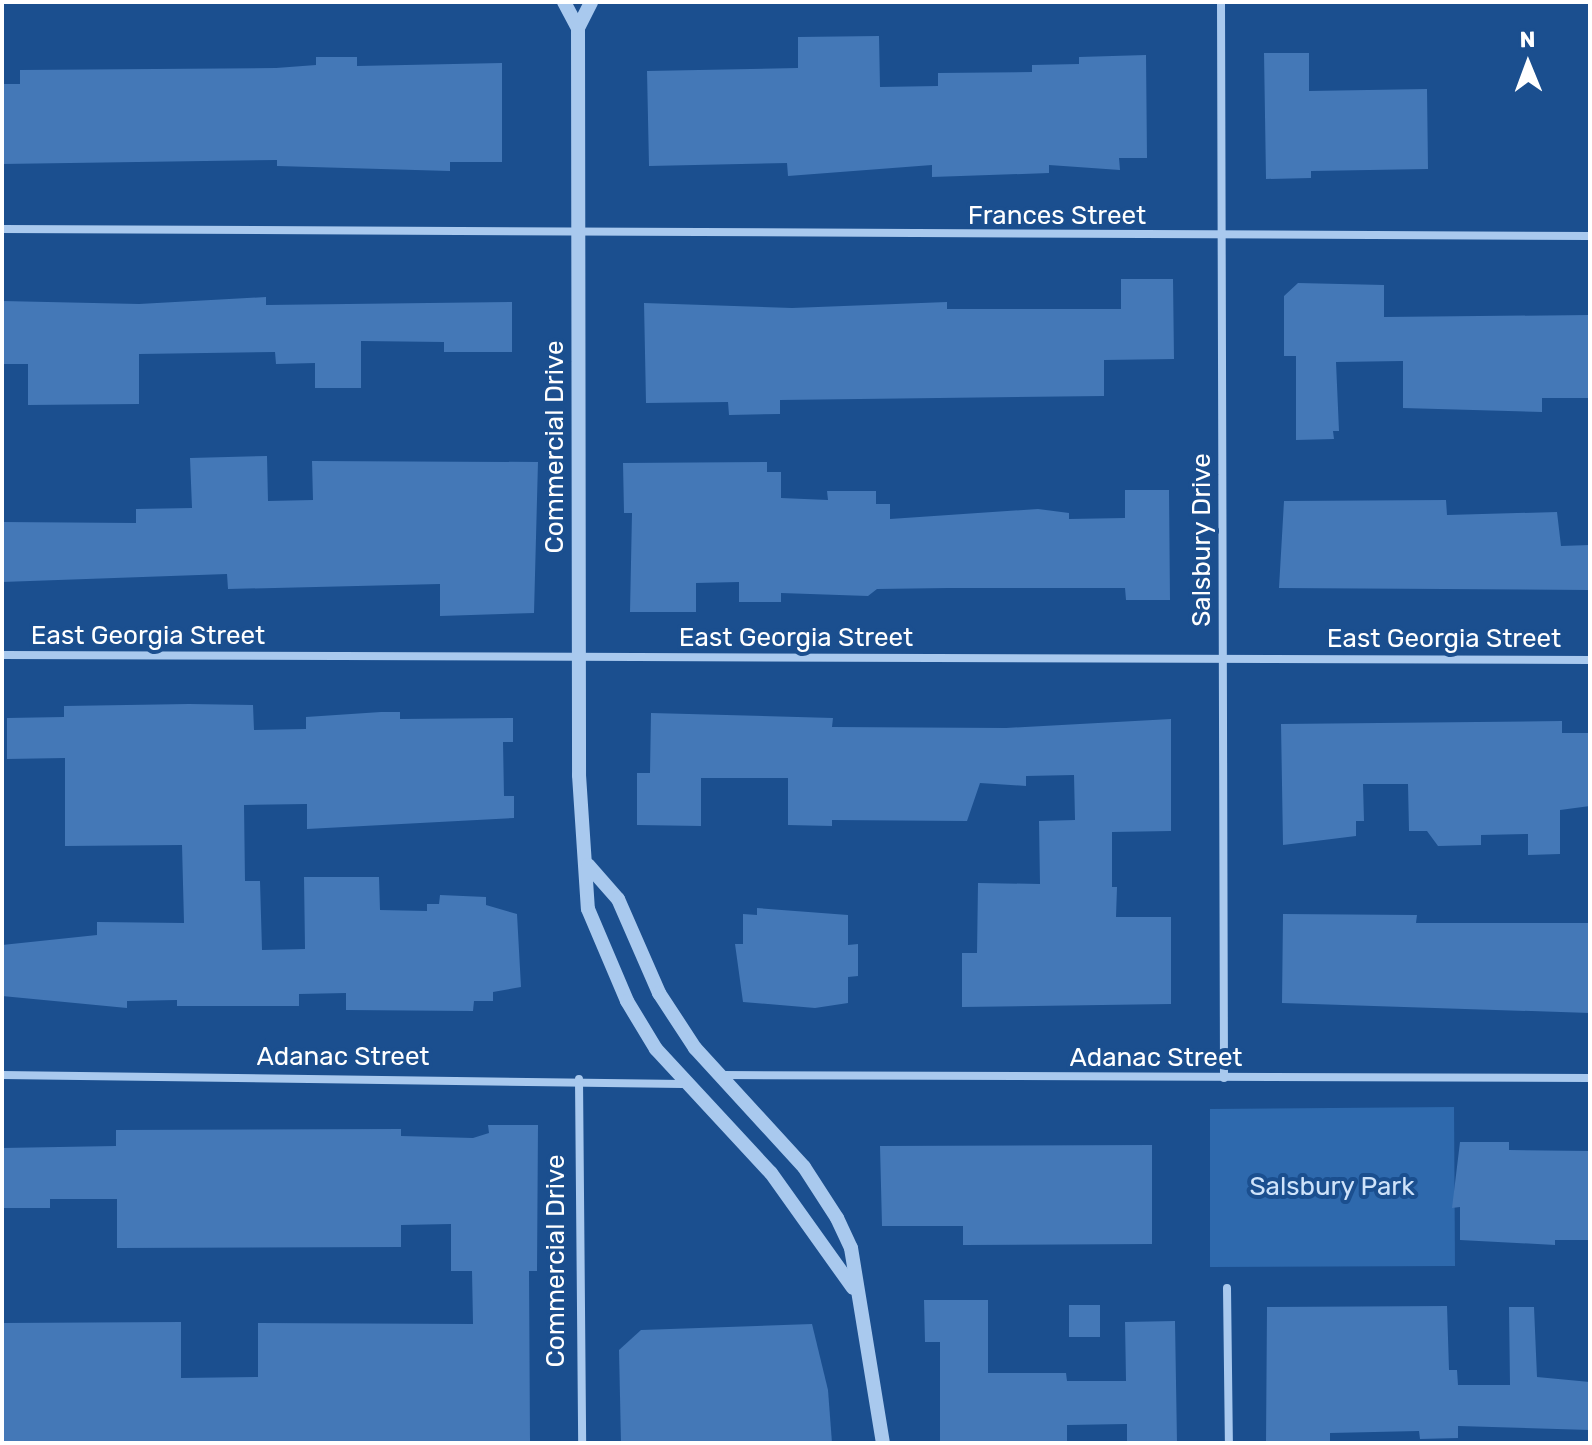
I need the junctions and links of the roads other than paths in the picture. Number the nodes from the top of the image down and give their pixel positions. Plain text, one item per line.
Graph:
1 (564, 2) edge
2 (591, 2) edge
3 (1221, 2) edge
4 (578, 28) junction
5 (2, 229) edge
6 (578, 233) junction
7 (1590, 236) edge
8 (1223, 237) junction
9 (2, 655) edge
10 (580, 658) junction
11 (1223, 658) junction
12 (1590, 660) edge
13 (588, 865) junction
14 (2, 1075) edge
15 (721, 1075) junction
16 (1224, 1078) junction
17 (1590, 1078) edge
18 (579, 1079) junction
19 (683, 1084) junction
20 (853, 1288) junction
21 (1227, 1288) dead end
22 (582, 1443) edge
23 (883, 1443) edge
24 (1229, 1443) edge

1 - 4 street, Commercial Drive
2 - 4 street, Commercial Drive
3 - 8 street, Salsbury Drive
4 - 6 street, Commercial Drive
5 - 6 street, Frances Street
6 - 8 street, Frances Street
6 - 10 street, Commercial Drive
7 - 8 street, Frances Street
8 - 11 street, Salsbury Drive
9 - 10 street, East Georgia Street
10 - 11 street, East Georgia Street
10 - 13 street, Commercial Drive
11 - 12 street, East Georgia Street
11 - 16 street, Salsbury Drive
13 - 15 street
13 - 19 street, Commercial Drive
14 - 18 street, Adanac Street
15 - 16 street, Adanac Street
15 - 20 street
16 - 17 street, Adanac Street
18 - 19 street, Adanac Street
18 - 22 street, Commercial Drive
19 - 20 street, Commercial Drive
20 - 23 street
21 - 24 street

